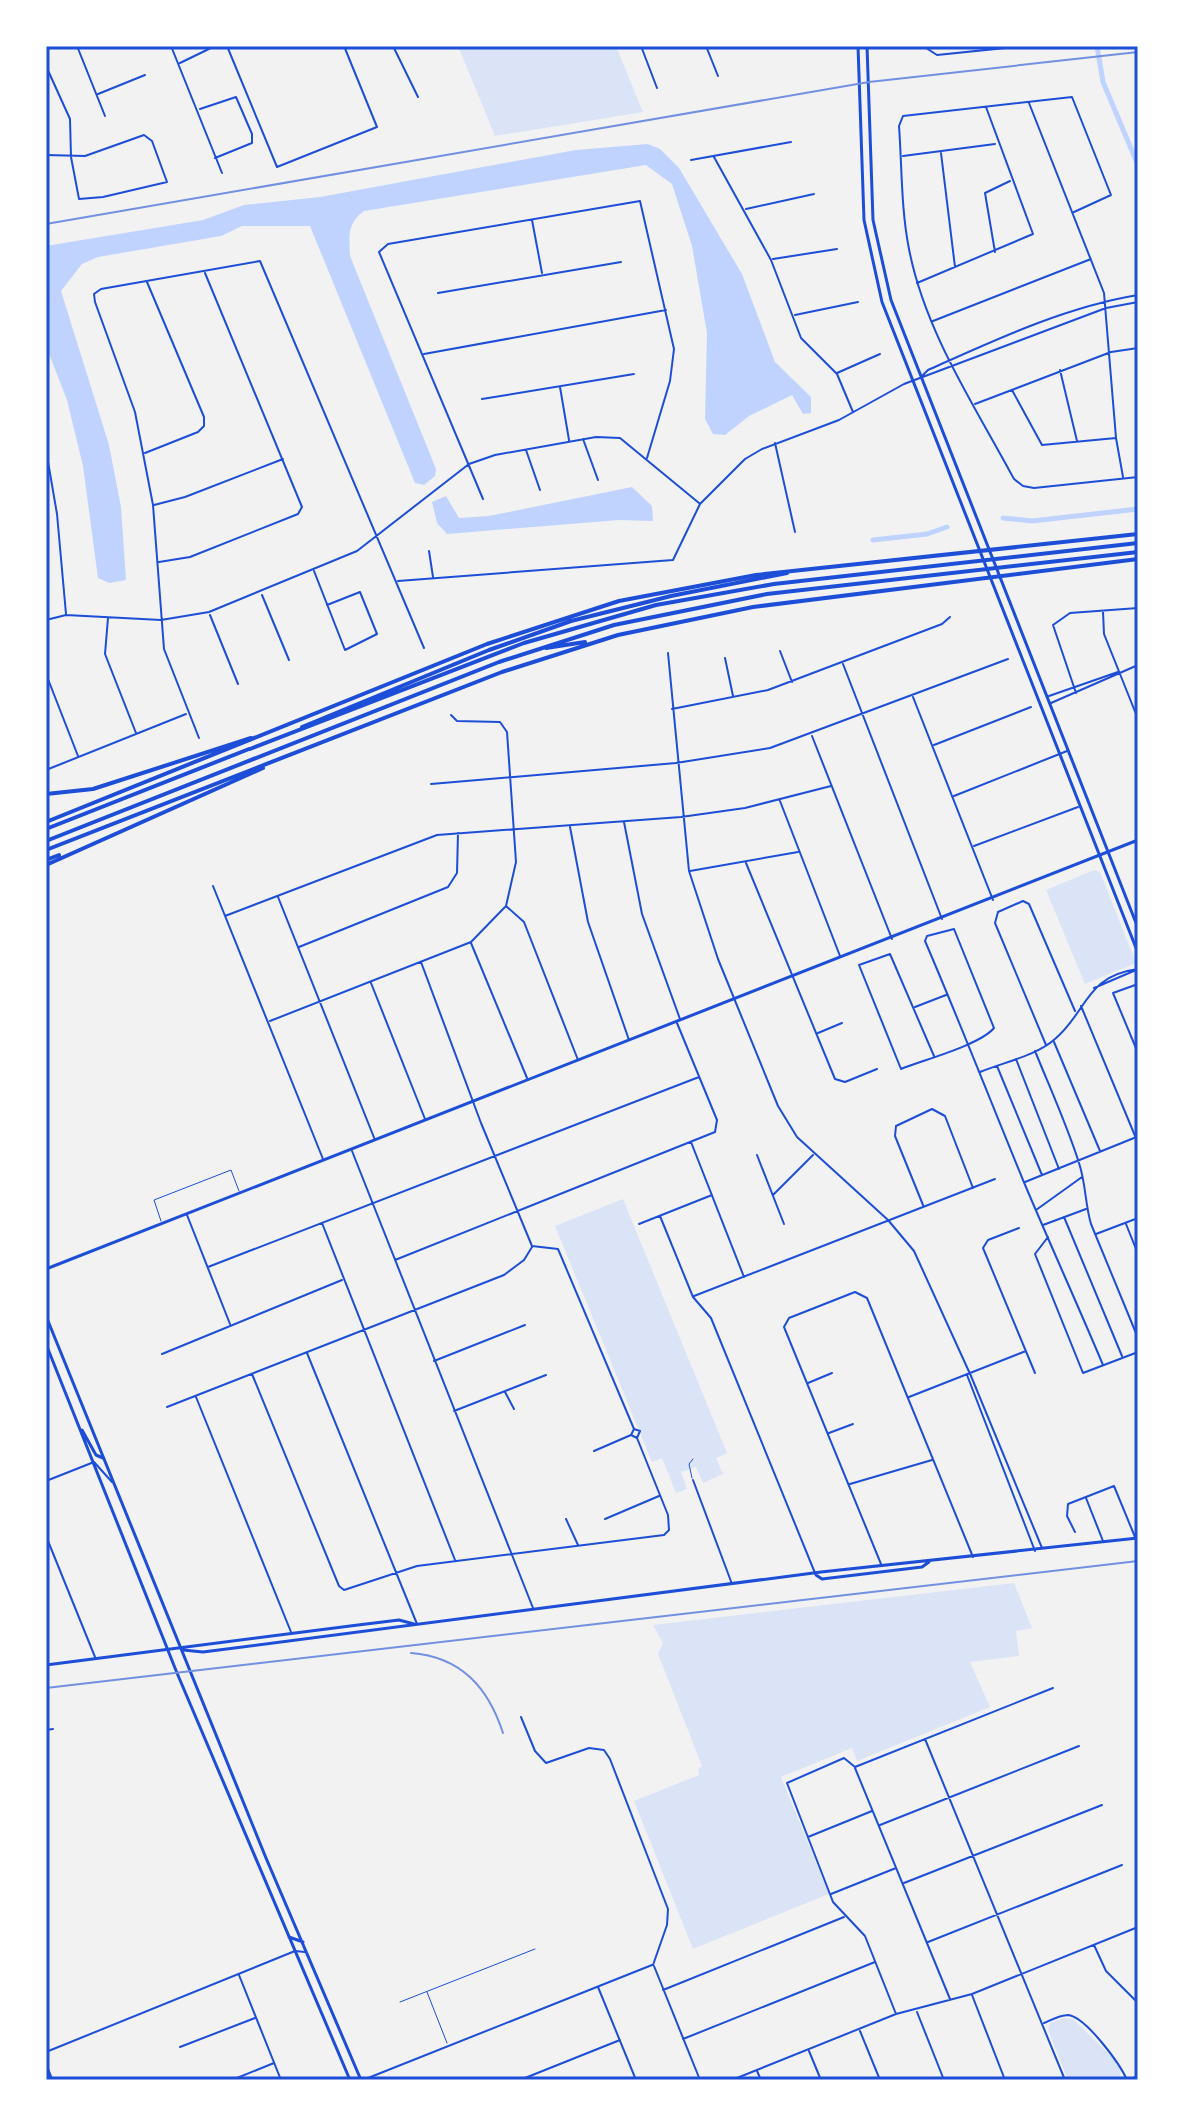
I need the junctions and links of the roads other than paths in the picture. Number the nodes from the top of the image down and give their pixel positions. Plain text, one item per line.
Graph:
1 (84, 46) edge
2 (171, 46) edge
3 (215, 46) edge
4 (227, 46) edge
5 (344, 46) edge
6 (393, 46) edge
7 (641, 46) edge
8 (706, 46) edge
9 (858, 46) edge
10 (867, 46) edge
11 (923, 46) edge
12 (1024, 46) edge
13 (78, 47) edge
14 (179, 63) junction
15 (46, 66) edge
16 (145, 75) dead end
17 (718, 76) dead end
18 (657, 88) dead end
19 (97, 95) junction
20 (418, 97) dead end
21 (1028, 102) junction
22 (986, 106) junction
23 (199, 110) junction
24 (105, 116) dead end
25 (791, 142) dead end
26 (997, 144) junction
27 (941, 153) junction
28 (46, 155) edge
29 (901, 156) junction
30 (71, 157) junction
31 (714, 157) junction
32 (215, 158) junction
33 (691, 160) dead end
34 (222, 173) dead end
35 (1011, 181) junction
36 (814, 194) dead end
37 (744, 209) junction
38 (1074, 212) junction
39 (532, 219) junction
40 (837, 249) dead end
41 (995, 252) junction
42 (1092, 258) junction
43 (771, 260) junction
44 (621, 262) dead end
45 (955, 268) junction
46 (205, 272) junction
47 (542, 274) junction
48 (147, 282) junction
49 (917, 283) junction
50 (438, 293) dead end
51 (1138, 295) edge
52 (1105, 301) junction
53 (858, 302) dead end
54 (1138, 302) edge
55 (1106, 308) junction
56 (667, 310) junction
57 (794, 315) junction
58 (932, 321) junction
59 (1138, 348) edge
60 (1111, 352) junction
61 (423, 354) junction
62 (880, 354) dead end
63 (949, 360) junction
64 (952, 366) junction
65 (1060, 370) junction
66 (634, 374) dead end
67 (837, 374) junction
68 (921, 378) junction
69 (912, 381) junction
70 (559, 386) junction
71 (1012, 389) junction
72 (482, 399) dead end
73 (974, 405) junction
74 (853, 413) junction
75 (1116, 438) junction
76 (583, 439) junction
77 (569, 441) junction
78 (1077, 442) junction
79 (775, 443) junction
80 (46, 450) edge
81 (526, 450) junction
82 (144, 453) junction
83 (647, 458) junction
84 (283, 459) junction
85 (469, 464) junction
86 (1138, 477) edge
87 (1123, 478) junction
88 (598, 480) dead end
89 (540, 490) dead end
90 (483, 499) dead end
91 (700, 504) junction
92 (153, 505) junction
93 (795, 532) dead end
94 (1138, 534) edge
95 (377, 536) junction
96 (1138, 543) edge
97 (429, 551) dead end
98 (1138, 552) edge
99 (1138, 559) edge
100 (158, 562) junction
101 (313, 570) junction
102 (793, 571) junction
103 (433, 578) junction
104 (397, 581) junction
105 (262, 593) junction
106 (327, 605) junction
107 (1138, 608) edge
108 (209, 612) junction
109 (1103, 612) junction
110 (66, 615) junction
111 (950, 617) dead end
112 (108, 618) junction
113 (46, 620) edge
114 (161, 620) junction
115 (601, 639) junction
116 (424, 648) dead end
117 (532, 651) junction
118 (780, 651) dead end
119 (668, 653) dead end
120 (725, 658) dead end
121 (1008, 659) dead end
122 (289, 660) dead end
123 (842, 663) junction
124 (1138, 665) edge
125 (1120, 673) junction
126 (46, 674) edge
127 (792, 682) junction
128 (238, 684) dead end
129 (1074, 687) junction
130 (1076, 693) junction
131 (913, 696) junction
132 (1049, 696) junction
133 (733, 699) junction
134 (1051, 703) junction
135 (1031, 707) dead end
136 (672, 709) junction
137 (189, 714) junction
138 (451, 715) dead end
139 (863, 715) junction
140 (1138, 719) edge
141 (136, 734) junction
142 (812, 735) junction
143 (199, 738) dead end
144 (257, 738) junction
145 (933, 745) junction
146 (250, 749) junction
147 (1069, 751) junction
148 (1060, 754) junction
149 (285, 756) junction
150 (79, 757) junction
151 (676, 763) junction
152 (46, 770) edge
153 (510, 776) junction
154 (431, 784) dead end
155 (831, 786) junction
156 (46, 794) edge
157 (953, 796) junction
158 (780, 800) junction
159 (1078, 807) junction
160 (681, 817) junction
161 (624, 821) junction
162 (46, 822) edge
163 (570, 825) junction
164 (46, 829) edge
165 (514, 829) junction
166 (458, 833) junction
167 (1138, 840) edge
168 (46, 841) edge
169 (973, 846) junction
170 (46, 850) edge
171 (799, 852) junction
172 (1107, 853) junction
173 (1099, 856) junction
174 (46, 862) edge
175 (746, 863) junction
176 (689, 871) junction
177 (213, 886) dead end
178 (277, 896) junction
179 (993, 900) junction
180 (506, 906) junction
181 (225, 916) junction
182 (942, 919) junction
183 (1138, 928) edge
184 (1131, 937) junction
185 (892, 939) junction
186 (471, 942) junction
187 (1138, 944) edge
188 (298, 948) junction
189 (1138, 953) edge
190 (841, 958) junction
191 (421, 962) junction
192 (1137, 969) edge
193 (794, 977) junction
194 (371, 982) junction
195 (1138, 984) edge
196 (948, 994) junction
197 (735, 1000) junction
198 (320, 1002) junction
199 (1080, 1004) junction
200 (913, 1007) junction
201 (1075, 1011) junction
202 (269, 1022) junction
203 (679, 1022) junction
204 (842, 1023) dead end
205 (817, 1033) junction
206 (630, 1041) junction
207 (1053, 1041) junction
208 (967, 1042) junction
209 (1046, 1045) junction
210 (1035, 1051) junction
211 (1138, 1053) edge
212 (934, 1056) junction
213 (1016, 1058) junction
214 (579, 1061) junction
215 (997, 1065) junction
216 (877, 1069) dead end
217 (979, 1072) junction
218 (699, 1077) junction
219 (528, 1081) junction
220 (475, 1101) junction
221 (425, 1121) junction
222 (1136, 1137) junction
223 (375, 1140) junction
224 (691, 1141) junction
225 (1138, 1143) edge
226 (351, 1150) junction
227 (1100, 1152) junction
228 (757, 1155) dead end
229 (814, 1155) junction
230 (494, 1156) junction
231 (323, 1160) junction
232 (1079, 1161) junction
233 (1059, 1169) junction
234 (1042, 1176) junction
235 (1083, 1177) junction
236 (995, 1179) dead end
237 (1024, 1183) junction
238 (973, 1188) junction
239 (240, 1193) junction
240 (712, 1195) junction
241 (773, 1195) junction
242 (372, 1203) junction
243 (924, 1207) junction
244 (1086, 1209) junction
245 (1036, 1210) junction
246 (517, 1211) junction
247 (186, 1214) junction
248 (660, 1216) junction
249 (1064, 1217) junction
250 (1138, 1218) edge
251 (888, 1220) junction
252 (322, 1222) junction
253 (162, 1223) junction
254 (1125, 1223) junction
255 (639, 1224) dead end
256 (784, 1224) dead end
257 (1042, 1225) junction
258 (1019, 1228) dead end
259 (1095, 1235) junction
260 (1048, 1236) junction
261 (532, 1246) junction
262 (1138, 1254) edge
263 (394, 1260) junction
264 (208, 1267) junction
265 (46, 1269) edge
266 (744, 1277) junction
267 (343, 1279) junction
268 (693, 1297) junction
269 (413, 1311) junction
270 (46, 1316) edge
271 (230, 1324) junction
272 (525, 1325) dead end
273 (362, 1331) junction
274 (1138, 1338) edge
275 (46, 1344) edge
276 (1026, 1351) junction
277 (307, 1352) junction
278 (1138, 1352) edge
279 (162, 1354) dead end
280 (1123, 1357) junction
281 (432, 1361) junction
282 (1103, 1365) junction
283 (832, 1373) dead end
284 (1035, 1373) dead end
285 (252, 1374) junction
286 (967, 1374) junction
287 (546, 1375) dead end
288 (807, 1383) junction
289 (504, 1391) junction
290 (195, 1396) junction
291 (908, 1397) junction
292 (167, 1407) dead end
293 (514, 1409) dead end
294 (453, 1412) junction
295 (853, 1424) dead end
296 (80, 1427) junction
297 (634, 1429) junction
298 (828, 1434) junction
299 (631, 1435) junction
300 (637, 1438) junction
301 (594, 1451) dead end
302 (103, 1458) junction
303 (693, 1459) dead end
304 (934, 1459) junction
305 (94, 1462) junction
306 (693, 1480) joint
307 (46, 1481) edge
308 (113, 1484) junction
309 (849, 1485) junction
310 (660, 1495) junction
311 (1086, 1497) junction
312 (566, 1519) dead end
313 (605, 1519) dead end
314 (1075, 1532) dead end
315 (46, 1536) edge
316 (1137, 1538) edge
317 (1103, 1542) junction
318 (578, 1546) junction
319 (1042, 1550) junction
320 (1035, 1551) junction
321 (511, 1554) junction
322 (973, 1557) junction
323 (455, 1561) junction
324 (930, 1562) junction
325 (881, 1564) junction
326 (397, 1573) junction
327 (816, 1575) junction
328 (732, 1584) junction
329 (533, 1608) junction
330 (417, 1624) junction
331 (291, 1633) junction
332 (180, 1649) junction
333 (168, 1650) junction
334 (95, 1658) junction
335 (46, 1665) edge
336 (1053, 1688) dead end
337 (521, 1717) dead end
338 (53, 1729) dead end
339 (46, 1730) edge
340 (925, 1737) junction
341 (1079, 1746) dead end
342 (855, 1767) junction
343 (225, 1785) junction
344 (240, 1794) junction
345 (951, 1798) junction
346 (1102, 1805) dead end
347 (873, 1811) junction
348 (879, 1825) junction
349 (807, 1837) junction
350 (974, 1855) junction
351 (1122, 1865) dead end
352 (896, 1868) junction
353 (903, 1884) junction
354 (830, 1894) junction
355 (998, 1915) junction
356 (846, 1917) junction
357 (1138, 1927) edge
358 (289, 1937) junction
359 (303, 1942) junction
360 (927, 1943) junction
361 (1094, 1944) junction
362 (535, 1949) dead end
363 (295, 1951) junction
364 (309, 1955) junction
365 (875, 1962) junction
366 (653, 1965) junction
367 (1022, 1973) junction
368 (238, 1974) junction
369 (598, 1986) junction
370 (663, 1990) junction
371 (426, 1991) junction
372 (972, 1994) junction
373 (950, 2001) junction
374 (400, 2002) dead end
375 (1138, 2003) edge
376 (917, 2011) junction
377 (896, 2014) junction
378 (256, 2018) junction
379 (1043, 2023) junction
380 (860, 2030) junction
381 (683, 2039) junction
382 (620, 2040) junction
383 (448, 2046) junction
384 (180, 2047) dead end
385 (808, 2050) junction
386 (46, 2052) edge
387 (274, 2063) junction
388 (46, 2065) edge
389 (757, 2070) junction
390 (1138, 2076) edge
391 (50, 2078) edge
392 (232, 2080) edge
393 (281, 2080) edge
394 (350, 2080) edge
395 (362, 2080) edge
396 (520, 2080) edge
397 (636, 2080) edge
398 (700, 2080) edge
399 (732, 2080) edge
400 (761, 2080) edge
401 (821, 2080) edge
402 (880, 2080) edge
403 (944, 2080) edge
404 (1005, 2080) edge
405 (1065, 2080) edge
406 (1127, 2080) edge

1 - 13 street
2 - 14 street
3 - 14 street
4 - 5 street
6 - 20 street
7 - 18 street
8 - 17 street
9 - 69 main road
10 - 68 main road
11 - 12 street
13 - 19 street
14 - 23 street
15 - 30 street
16 - 19 street
19 - 24 street
21 - 22 street
21 - 38 street
21 - 38 street
22 - 26 street
22 - 29 street
23 - 32 street
23 - 32 street
25 - 31 street
26 - 27 street
26 - 35 street
27 - 29 street
27 - 45 street
28 - 30 street
29 - 49 street
30 - 30 street
31 - 33 street
31 - 37 street
32 - 34 street
35 - 41 street
35 - 41 street
36 - 37 street
37 - 43 street
38 - 42 street
39 - 47 street
39 - 56 street
39 - 61 street
40 - 43 street
41 - 45 street
42 - 52 street
42 - 58 street
43 - 57 street
44 - 47 street
45 - 49 street
46 - 48 street
46 - 84 street
46 - 95 street
47 - 50 street
48 - 82 street
48 - 82 street
49 - 58 street
51 - 52 street
52 - 55 street
52 - 63 street
53 - 57 street
54 - 55 street
55 - 60 street
55 - 64 street
56 - 61 street
56 - 83 street
57 - 67 street
58 - 63 street
59 - 60 street
60 - 65 street
60 - 75 street
61 - 85 street
62 - 67 street
63 - 64 street
63 - 68 street
64 - 68 street
64 - 73 street
65 - 71 street
65 - 78 street
66 - 70 street
67 - 74 street
68 - 69 street
68 - 132 main road
69 - 74 street
69 - 148 main road
70 - 72 street
70 - 77 street
71 - 73 street
71 - 78 street
73 - 87 street
74 - 79 street
75 - 78 street
75 - 87 street
76 - 77 street
76 - 83 street
76 - 88 street
77 - 81 street
79 - 91 street
79 - 93 street
80 - 110 street
81 - 85 street
81 - 89 street
82 - 92 street
83 - 91 street
84 - 92 street
84 - 100 street
85 - 90 street
85 - 95 street
86 - 87 street
91 - 103 street
92 - 100 street
94 - 102 highway
95 - 101 street
95 - 104 street
96 - 146 highway
97 - 103 street
98 - 117 highway
99 - 115 highway
100 - 114 street
101 - 105 street
101 - 106 street
102 - 144 highway
102 - 146 highway
103 - 104 street
104 - 116 street
105 - 108 street
105 - 122 street
106 - 106 street
107 - 109 street
108 - 114 street
108 - 128 street
109 - 125 street
109 - 129 street
110 - 112 street
110 - 113 street
111 - 123 street
112 - 114 street
112 - 141 street
114 - 137 street
115 - 117 highway
115 - 149 highway
117 - 168 highway
118 - 127 street
119 - 136 street
120 - 133 street
121 - 131 street
123 - 127 street
123 - 139 street
124 - 125 street
125 - 129 street
125 - 130 street
125 - 140 street
126 - 150 street
127 - 133 street
129 - 130 street
129 - 132 street
130 - 134 street
131 - 139 street
131 - 145 street
132 - 134 main road
133 - 136 street
134 - 147 main road
135 - 145 street
136 - 151 street
137 - 141 street
137 - 143 street
138 - 153 street
139 - 142 street
139 - 182 street
141 - 150 street
142 - 151 street
142 - 155 street
144 - 156 highway
144 - 162 highway
145 - 157 street
146 - 164 highway
147 - 148 street
147 - 172 main road
148 - 157 street
148 - 159 main road
149 - 170 highway
149 - 174 highway
150 - 152 street
151 - 153 street
151 - 160 street
153 - 154 street
153 - 165 street
155 - 158 street
155 - 185 street
157 - 169 street
158 - 160 street
158 - 171 street
159 - 169 street
159 - 173 main road
160 - 161 street
160 - 176 street
161 - 163 street
161 - 203 street
163 - 165 street
163 - 206 street
165 - 166 street
165 - 180 street
166 - 178 street
166 - 188 street
167 - 172 main road
169 - 179 street
171 - 175 street
171 - 190 street
172 - 173 main road
172 - 183 main road
173 - 179 main road
173 - 184 main road
175 - 176 street
175 - 193 street
176 - 197 street
177 - 181 street
178 - 181 street
178 - 188 street
179 - 182 main road
180 - 186 street
180 - 214 street
181 - 202 street
182 - 185 main road
184 - 187 main road
184 - 189 main road
185 - 190 main road
186 - 191 street
186 - 219 street
188 - 198 street
190 - 193 main road
191 - 194 street
191 - 220 street
192 - 199 street
193 - 197 main road
193 - 205 street
194 - 198 street
194 - 221 street
195 - 211 street
196 - 200 street
196 - 208 street
196 - 208 street
197 - 203 main road
197 - 229 street
198 - 202 street
198 - 223 street
199 - 201 street
199 - 222 street
200 - 212 street
200 - 212 street
201 - 207 street
201 - 209 street
202 - 231 street
203 - 206 main road
203 - 218 street
204 - 205 street
205 - 216 street
206 - 214 main road
207 - 209 street
207 - 227 street
208 - 212 street
208 - 217 street
209 - 210 street
210 - 213 street
210 - 232 street
213 - 215 street
213 - 233 street
214 - 219 main road
215 - 217 street
215 - 234 street
217 - 237 street
218 - 224 street
218 - 230 street
219 - 220 main road
220 - 221 main road
220 - 230 street
221 - 223 main road
222 - 225 street
222 - 227 street
223 - 226 main road
224 - 240 street
224 - 246 street
226 - 231 main road
226 - 242 street
227 - 232 street
228 - 241 street
229 - 241 street
229 - 251 street
230 - 242 street
230 - 246 street
231 - 239 main road
232 - 233 street
232 - 235 street
233 - 234 street
234 - 237 street
235 - 244 street
235 - 245 street
236 - 238 street
237 - 245 street
238 - 243 street
238 - 243 street
239 - 247 main road
239 - 253 lane
240 - 248 street
240 - 266 street
241 - 256 street
242 - 252 street
242 - 263 street
243 - 251 street
244 - 249 street
244 - 259 street
245 - 257 street
246 - 261 street
246 - 263 street
247 - 253 main road
247 - 264 street
248 - 255 street
248 - 268 street
249 - 257 street
249 - 280 street
250 - 254 street
251 - 266 street
251 - 286 street
252 - 264 street
252 - 267 street
253 - 265 main road
254 - 259 street
254 - 262 street
257 - 260 street
258 - 276 street
259 - 274 street
260 - 282 street
260 - 282 street
261 - 269 street
261 - 297 street
263 - 269 street
264 - 271 street
266 - 268 street
267 - 271 street
267 - 273 street
268 - 327 street
269 - 273 street
269 - 281 street
270 - 302 main road
271 - 279 street
272 - 281 street
273 - 277 street
273 - 323 street
275 - 296 main road
276 - 284 street
276 - 286 street
277 - 285 street
277 - 326 street
278 - 280 street
280 - 282 street
281 - 294 street
283 - 288 street
285 - 290 street
285 - 326 street
286 - 291 street
286 - 319 street
286 - 320 street
287 - 289 street
288 - 291 street
288 - 298 street
289 - 293 street
289 - 294 street
290 - 292 street
290 - 331 street
291 - 304 street
294 - 321 street
295 - 298 street
296 - 302 main road
296 - 305 main road
297 - 299 street
297 - 300 street
298 - 309 street
299 - 300 street
299 - 301 street
300 - 310 street
302 - 308 main road
303 - 306 lane
304 - 309 street
304 - 322 street
305 - 307 street
305 - 308 street
305 - 333 main road
306 - 328 street
308 - 332 main road
309 - 325 street
310 - 313 street
310 - 318 street
311 - 314 street
311 - 316 street
311 - 317 street
312 - 318 street
315 - 334 street
316 - 317 main road
317 - 319 main road
318 - 321 street
319 - 320 main road
320 - 322 main road
321 - 323 street
321 - 329 street
322 - 324 main road
323 - 326 street
324 - 325 main road
324 - 327 main road
325 - 327 main road
326 - 330 street
327 - 328 main road
328 - 329 main road
329 - 330 main road
330 - 331 main road
330 - 332 main road
331 - 332 main road
332 - 333 main road
332 - 344 main road
333 - 334 main road
333 - 343 main road
334 - 335 main road
336 - 340 street
337 - 366 street
338 - 339 street
340 - 342 street
340 - 345 street
341 - 345 street
342 - 347 street
342 - 349 street
343 - 344 main road
343 - 358 main road
344 - 359 main road
345 - 348 street
345 - 350 street
346 - 350 street
347 - 348 street
347 - 349 street
348 - 352 street
349 - 354 street
350 - 353 street
350 - 355 street
351 - 355 street
352 - 353 street
352 - 354 street
353 - 360 street
354 - 356 street
355 - 360 street
355 - 367 street
356 - 365 street
356 - 370 street
357 - 361 street
358 - 359 main road
358 - 363 main road
359 - 364 main road
360 - 373 street
361 - 367 street
361 - 375 street
362 - 371 lane
363 - 364 street
363 - 368 street
363 - 394 main road
364 - 395 main road
365 - 377 street
365 - 381 street
366 - 369 street
366 - 370 street
367 - 372 street
367 - 379 street
368 - 378 street
368 - 386 street
369 - 382 street
369 - 383 street
370 - 381 street
371 - 374 lane
371 - 383 lane
372 - 373 street
372 - 404 street
373 - 376 street
376 - 377 street
376 - 403 street
377 - 380 street
378 - 384 street
378 - 387 street
379 - 405 street
379 - 406 street
380 - 385 street
380 - 402 street
381 - 398 street
382 - 396 street
382 - 397 street
383 - 395 street
385 - 389 street
385 - 401 street
387 - 392 street
387 - 393 street
388 - 391 main road
389 - 399 street
389 - 400 street
390 - 406 street

